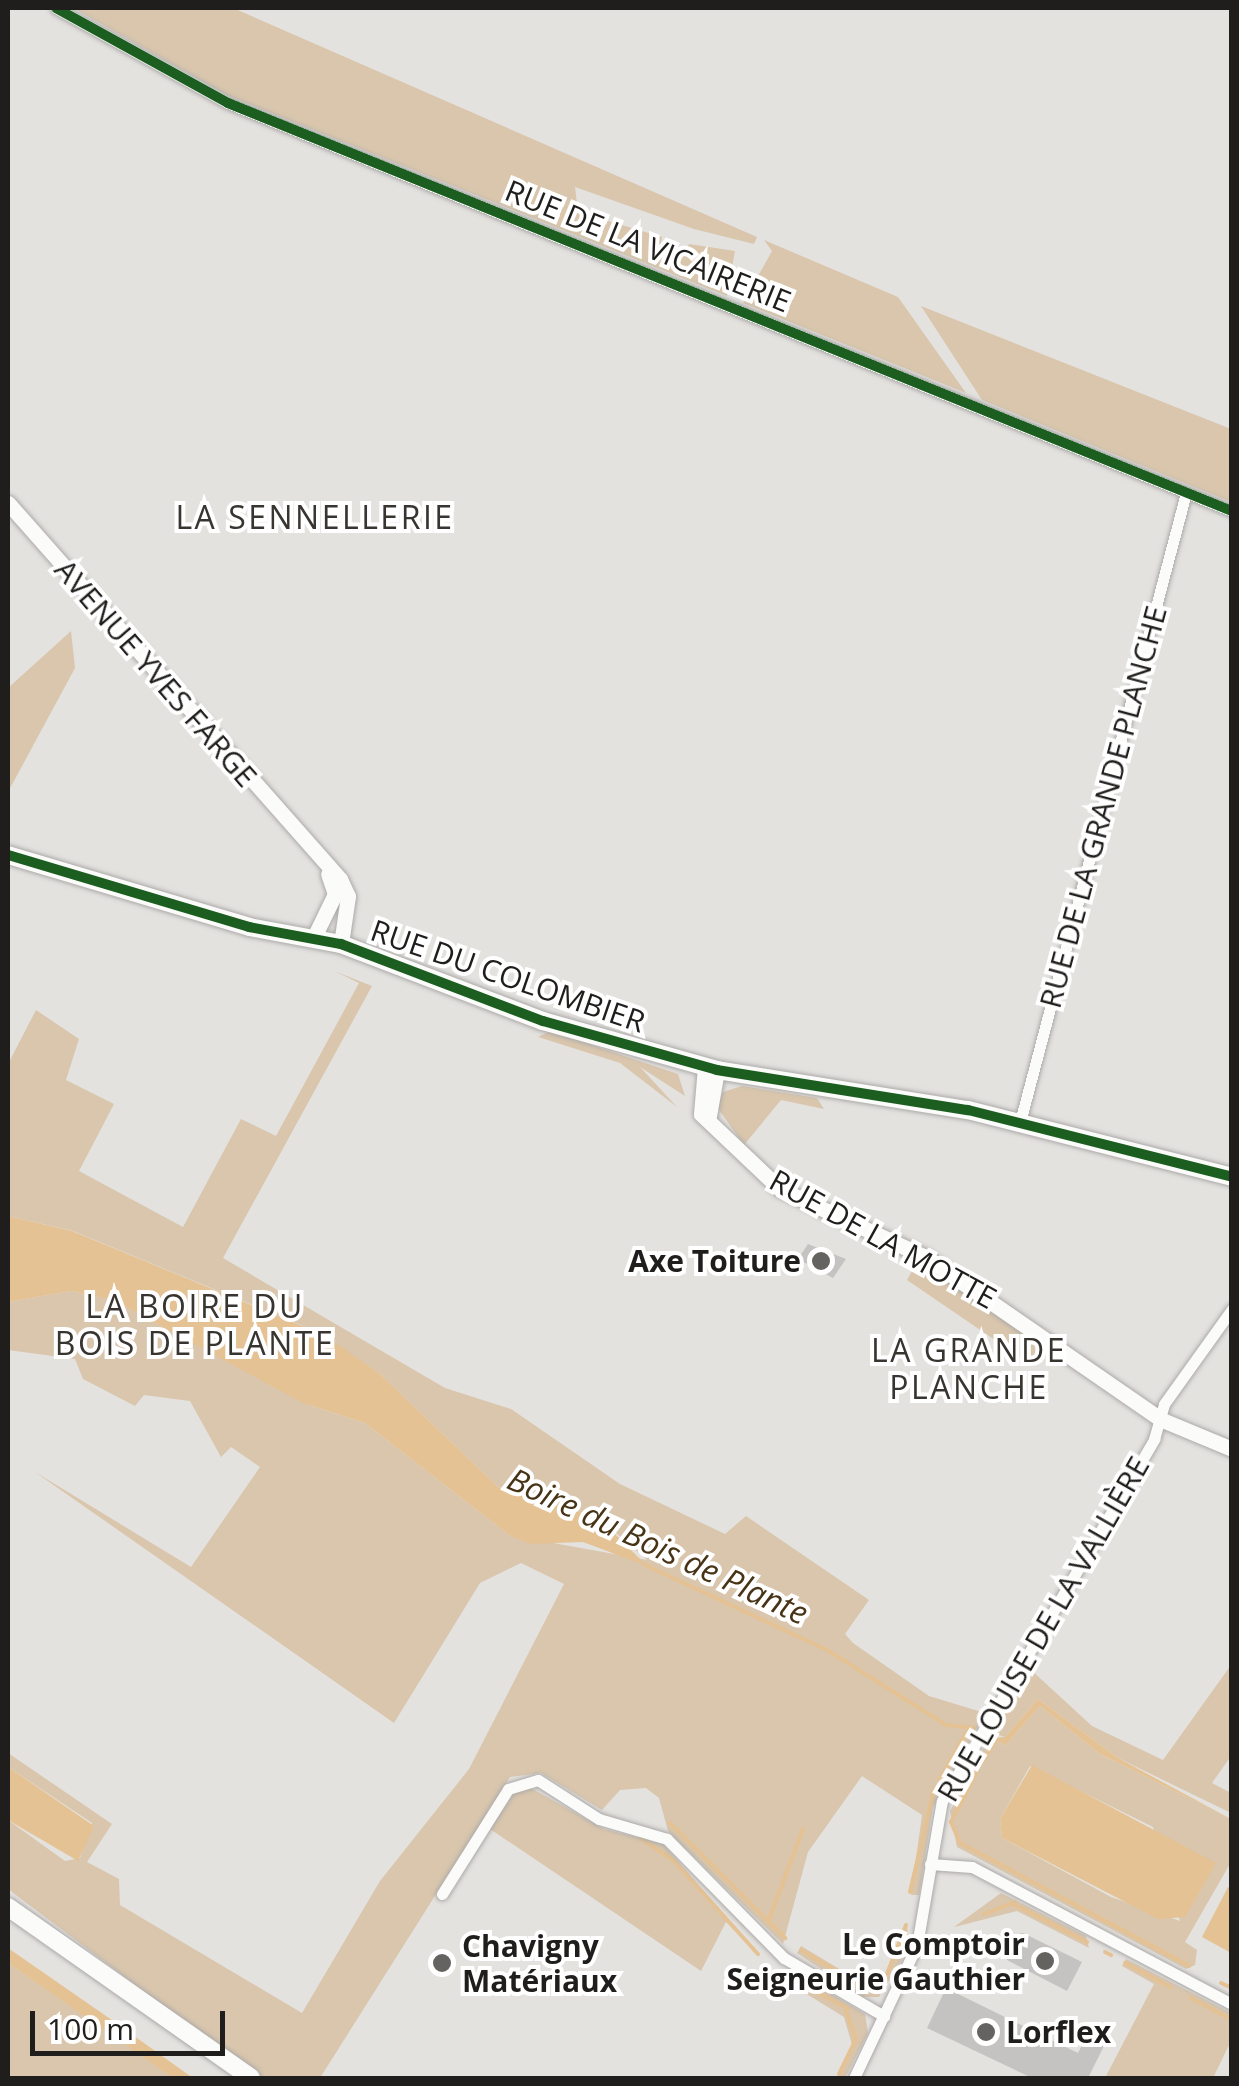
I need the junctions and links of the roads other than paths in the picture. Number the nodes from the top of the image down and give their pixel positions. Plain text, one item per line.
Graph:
1 (56, 8) edge
2 (1186, 493) junction
3 (8, 504) edge
4 (1232, 511) edge
5 (306, 842) junction
6 (8, 855) edge
7 (314, 937) junction
8 (340, 944) junction
9 (711, 1068) junction
10 (1020, 1122) junction
11 (1232, 1177) edge
12 (1232, 1309) edge
13 (1160, 1419) junction
14 (1232, 1450) edge
15 (930, 1864) junction
16 (442, 1894) dead end
17 (8, 1907) edge
18 (1232, 2004) edge
19 (884, 2016) junction
20 (251, 2078) edge
21 (854, 2078) edge

1 - 2 street, RUE DE LA VICAIRERIE
2 - 4 street, RUE DE LA VICAIRERIE
2 - 10 street, RUE DE LA GRANDE PLANCHE
3 - 5 street, AVENUE YVES FARGE
5 - 7 street, AVENUE YVES FARGE
5 - 8 street, AVENUE YVES FARGE
6 - 7 main road, RUE DU COLOMBIER
7 - 8 main road, RUE DU COLOMBIER
8 - 9 main road, RUE DU COLOMBIER
9 - 10 main road, RUE DU COLOMBIER
9 - 13 street, RUE DE LA MOTTE
10 - 11 main road, RUE DU COLOMBIER
12 - 13 street, RUE LOUISE DE LA VALLIÈRE
13 - 14 street, RUE DE LA MOTTE
13 - 15 street, RUE LOUISE DE LA VALLIÈRE
15 - 18 street
15 - 19 street, RUE LOUISE DE LA VALLIÈRE
16 - 19 street
17 - 20 main road
19 - 21 street, RUE LOUISE DE LA VALLIÈRE

